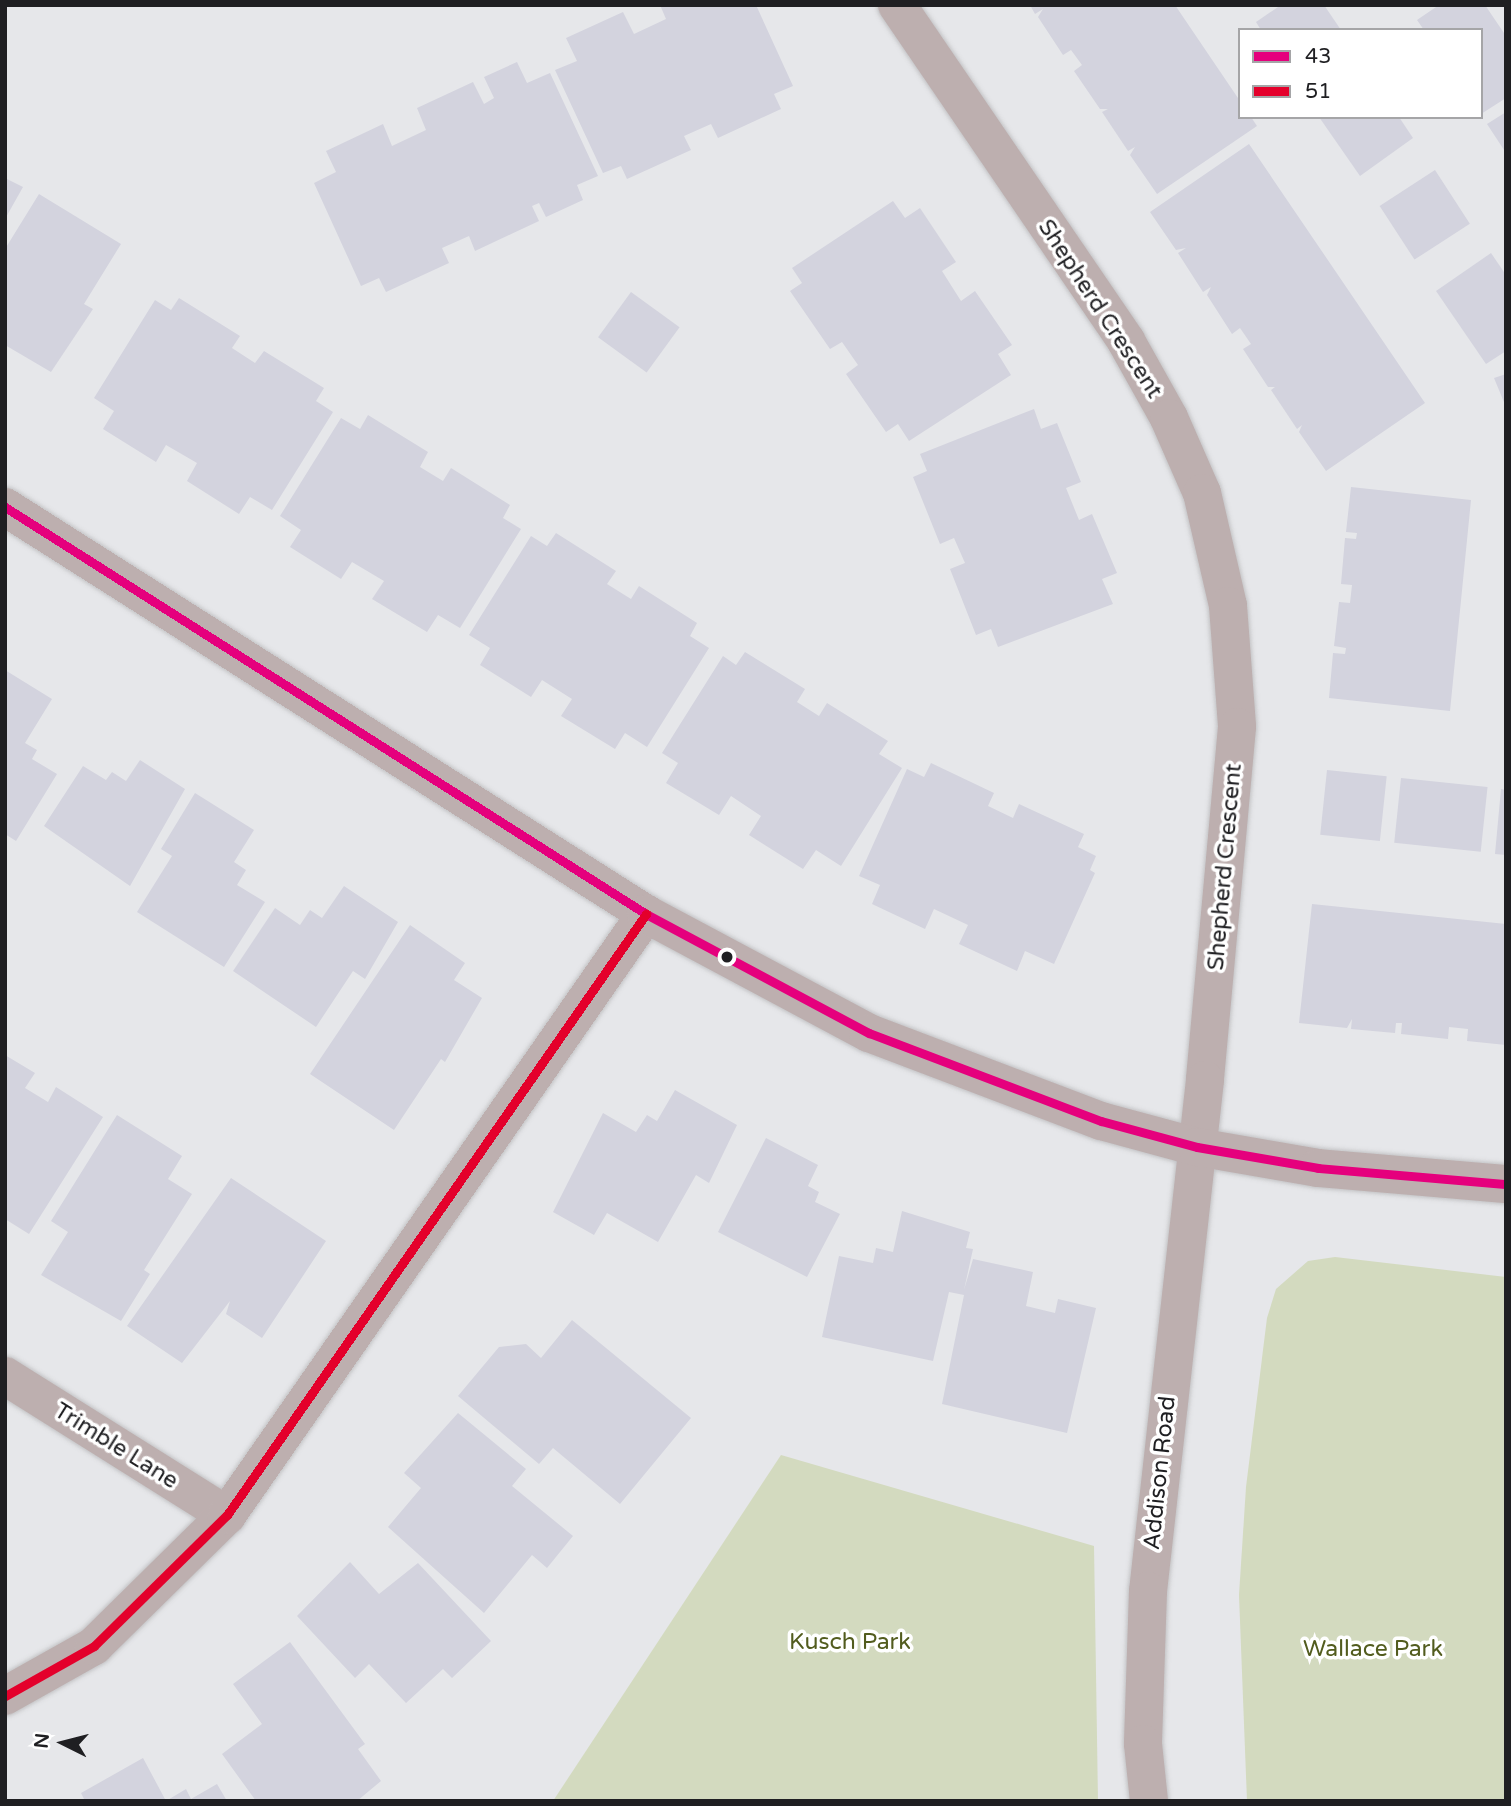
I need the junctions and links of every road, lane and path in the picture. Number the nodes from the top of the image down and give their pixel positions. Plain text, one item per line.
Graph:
1 (897, 5) edge
2 (5, 507) edge
3 (646, 914) junction
4 (1197, 1147) junction
5 (1506, 1184) edge
6 (5, 1376) edge
7 (227, 1516) junction
8 (5, 1696) edge
9 (1149, 1801) edge

1 - 4 street, Shepherd Crescent
2 - 3 street
3 - 4 street
3 - 7 street
4 - 5 street
4 - 9 street, Addison Road
6 - 7 street, Trimble Lane
7 - 8 street

